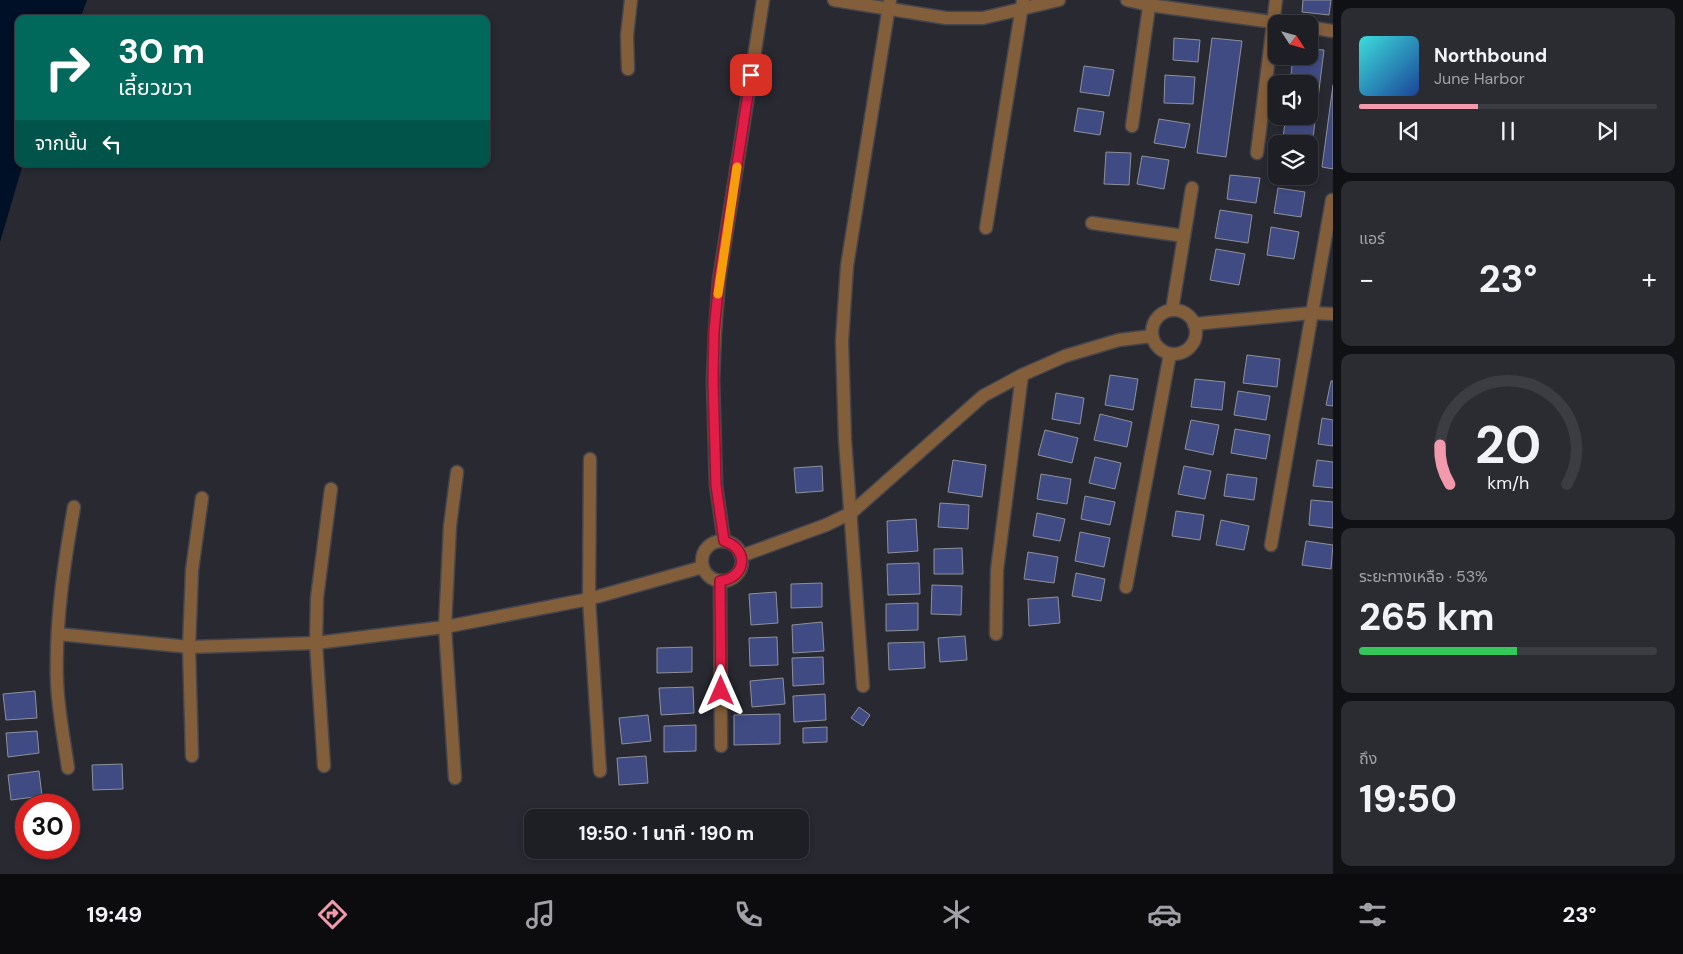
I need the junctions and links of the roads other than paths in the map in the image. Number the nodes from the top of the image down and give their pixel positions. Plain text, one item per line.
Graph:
1 (631, 0) edge
2 (763, 0) edge
3 (834, 0) edge
4 (1059, 0) edge
5 (1127, 0) edge
6 (1276, 0) edge
7 (1150, 2) edge
8 (889, 4) edge
9 (1022, 4) edge
10 (1274, 15) edge
11 (1268, 21) edge
12 (1318, 28) edge
13 (1333, 31) edge
14 (1268, 63) edge
15 (628, 69) dead end
16 (1132, 126) dead end
17 (1257, 153) dead end
18 (1192, 188) dead end
19 (1332, 200) edge
20 (1092, 223) dead end
21 (986, 228) dead end
22 (1184, 236) junction
23 (1172, 310) junction
24 (1311, 313) junction
25 (1333, 314) edge
26 (1194, 324) junction
27 (1152, 336) junction
28 (1170, 354) junction
29 (1022, 375) junction
30 (590, 459) dead end
31 (457, 472) dead end
32 (331, 489) dead end
33 (202, 498) dead end
34 (74, 507) dead end
35 (851, 513) junction
36 (724, 541) junction
37 (1271, 545) dead end
38 (741, 556) junction
39 (703, 567) junction
40 (720, 581) junction
41 (1126, 587) dead end
42 (589, 599) junction
43 (445, 627) junction
44 (58, 634) junction
45 (996, 634) dead end
46 (316, 643) junction
47 (190, 647) junction
48 (863, 686) dead end
49 (721, 746) dead end
50 (192, 756) dead end
51 (324, 766) dead end
52 (68, 768) dead end
53 (600, 771) dead end
54 (455, 778) dead end

1 - 15 street
2 - 36 street
3 - 8 street
4 - 9 street
5 - 7 street
6 - 10 street
7 - 11 street
7 - 16 street
8 - 9 street
8 - 35 street
9 - 21 street
12 - 13 street
14 - 17 street
18 - 22 street
19 - 24 street
20 - 22 street
22 - 23 street
23 - 26 street
23 - 27 street
24 - 25 street
24 - 26 street
24 - 37 street
26 - 28 street
27 - 28 street
27 - 29 street
28 - 41 street
29 - 35 street
29 - 45 street
30 - 42 street
31 - 43 street
32 - 46 street
33 - 47 street
34 - 44 street
35 - 38 street
35 - 48 street
36 - 38 street
36 - 39 street
38 - 40 street
39 - 40 street
39 - 42 street
40 - 49 street
42 - 43 street
42 - 53 street
43 - 46 street
43 - 54 street
44 - 47 street
44 - 52 street
46 - 47 street
46 - 51 street
47 - 50 street

